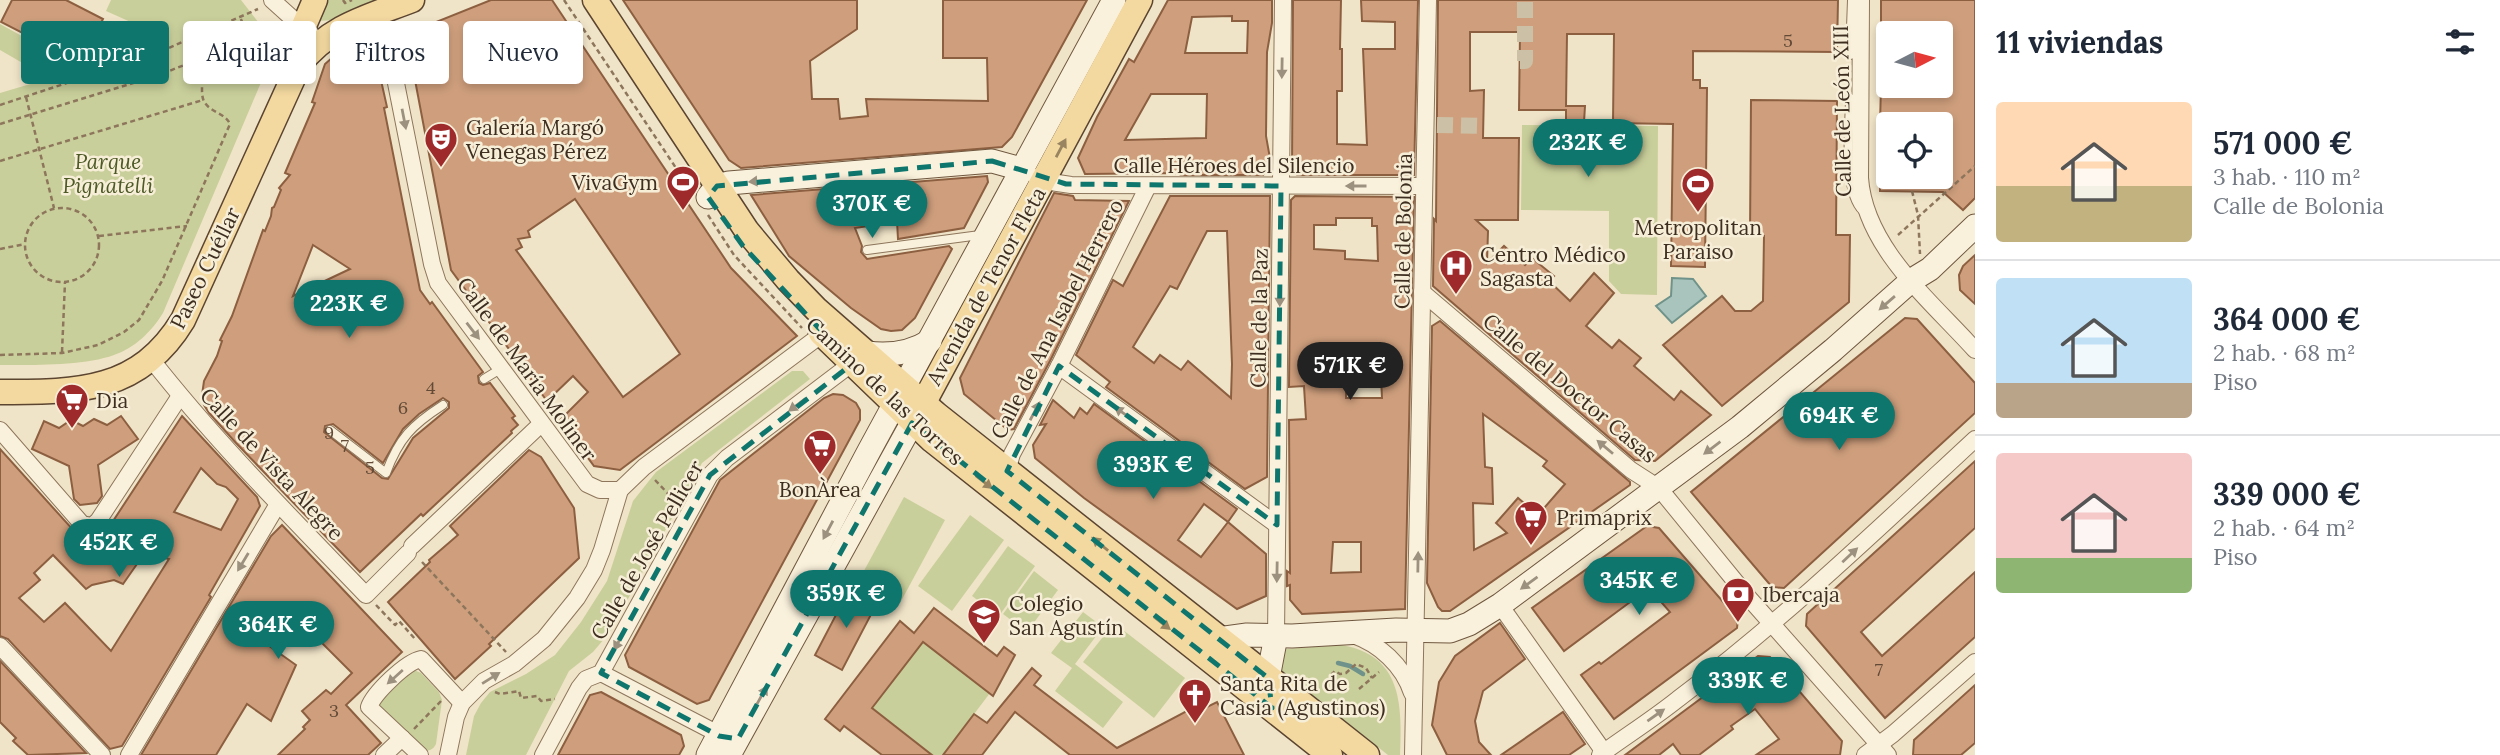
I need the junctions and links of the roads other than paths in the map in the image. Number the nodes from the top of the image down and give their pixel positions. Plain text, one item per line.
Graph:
1 (272, 0) edge
2 (315, 0) edge
3 (412, 0) edge
4 (576, 0) edge
5 (594, 0) edge
6 (1114, 0) edge
7 (1140, 0) edge
8 (1283, 0) edge
9 (1428, 0) edge
10 (1852, 0) edge
11 (1861, 0) edge
12 (290, 21) edge
13 (295, 21) edge
14 (362, 21) edge
15 (1850, 55) dead end
16 (290, 84) edge
17 (396, 84) edge
18 (1850, 98) dead end
19 (1021, 169) junction
20 (1044, 181) junction
21 (1147, 186) junction
22 (1281, 186) junction
23 (1424, 186) junction
24 (713, 191) junction
25 (1869, 215) junction
26 (1975, 226) edge
27 (987, 234) junction
28 (867, 250) dead end
29 (1918, 270) junction
30 (1422, 292) junction
31 (828, 330) junction
32 (930, 341) junction
33 (1975, 350) edge
34 (859, 358) junction
35 (151, 359) junction
36 (1059, 366) junction
37 (502, 368) junction
38 (484, 379) dead end
39 (0, 392) edge
40 (900, 395) junction
41 (180, 396) junction
42 (443, 405) dead end
43 (918, 412) junction
44 (541, 424) junction
45 (0, 430) edge
46 (330, 430) dead end
47 (1975, 439) edge
48 (1010, 473) junction
49 (1659, 488) junction
50 (620, 490) junction
51 (278, 504) junction
52 (1278, 525) junction
53 (1500, 605) junction
54 (1772, 622) junction
55 (1417, 631) junction
56 (1348, 633) junction
57 (1276, 636) junction
58 (1218, 639) junction
59 (0, 646) edge
60 (1975, 662) edge
61 (601, 673) junction
62 (1268, 678) junction
63 (1414, 698) junction
64 (462, 703) junction
65 (1272, 708) junction
66 (405, 737) junction
67 (724, 746) edge
68 (1883, 750) edge
69 (1602, 754) edge
70 (102, 755) edge
71 (129, 755) edge
72 (384, 755) edge
73 (420, 755) edge
74 (448, 755) edge
75 (543, 755) edge
76 (1330, 755) edge
77 (1367, 755) edge
78 (1413, 755) edge
79 (1865, 755) edge

1 - 12 street
2 - 13 main road, Paseo Cuéllar
3 - 14 main road
4 - 24 main road, Camino de las Torres
5 - 24 main road, Camino de las Torres
6 - 19 street, Avenida de Tenor Fleta
20 -> 7 main road, Avenida de Tenor Fleta
8 -> 22 street, Calle de la Paz
9 - 23 street, Calle de Bolonia
10 - 15 lane
11 - 25 street, Calle de León XIII
16 - 35 main road, Paseo Cuéllar
17 -> 37 street, Calle de María Moliner
18 - 25 lane
19 - 20 street
19 -> 24 street
19 - 27 street, Avenida de Tenor Fleta
20 - 21 street, Calle Héroes del Silencio
20 - 43 main road, Avenida de Tenor Fleta
21 - 22 street, Calle Héroes del Silencio
21 - 36 street, Calle de Ana Isabel Herrero
23 -> 22 street, Calle Héroes del Silencio
22 -> 52 street, Calle de la Paz
23 - 30 street, Calle de Bolonia
24 - 31 main road, Camino de las Torres
25 - 29 street, Calle de León XIII
26 - 29 street
27 - 28 lane
27 - 32 street, Avenida de Tenor Fleta
29 - 33 street, Calle de León XIII
29 -> 49 street
49 -> 30 street, Calle del Doctor Casas
55 -> 30 street, Calle de Bolonia
31 - 34 main road, Camino de las Torres
31 - 50 street
32 - 34 street
32 - 40 street, Avenida de Tenor Fleta
34 - 40 main road, Camino de las Torres
34 -> 61 street, Calle de José Pellicer
35 - 39 main road, Paseo Cuéllar
35 - 41 street, Calle de Vista Alegre
48 -> 36 street, Calle de Ana Isabel Herrero
52 -> 36 street
37 - 38 lane
37 - 44 street, Calle de María Moliner
40 - 43 main road, Camino de las Torres
40 -> 67 street, Avenida de Tenor Fleta
41 - 45 street
41 - 51 street, Calle de Vista Alegre
42 - 46 lane
43 - 48 main road, Camino de las Torres
43 -> 65 main road, Camino de las Torres
67 -> 43 street, Avenida de Tenor Fleta
44 - 50 street, Calle de María Moliner
44 - 51 street, Calle de Vista Alegre
54 -> 47 street
58 -> 48 main road, Camino de las Torres
49 -> 53 street
49 - 54 street, Calle del Doctor Casas
64 -> 50 street
51 -> 71 street
52 -> 57 street, Calle de la Paz
53 - 55 street
53 - 69 street
54 - 68 street, Calle del Doctor Casas
69 -> 54 street
55 - 56 street
55 - 63 street, Calle de Bolonia
56 - 57 street
56 - 63 street
57 - 58 street
57 - 62 street
58 - 62 main road, Camino de las Torres
59 - 70 street
60 - 68 street
61 - 67 street
61 - 75 street, Calle de José Pellicer
62 - 65 street
62 - 77 main road, Camino de las Torres
63 - 78 street, Calle de Bolonia
64 -> 66 street
64 - 74 street
65 - 76 main road, Camino de las Torres
66 - 72 street
66 - 73 street
68 - 79 street

